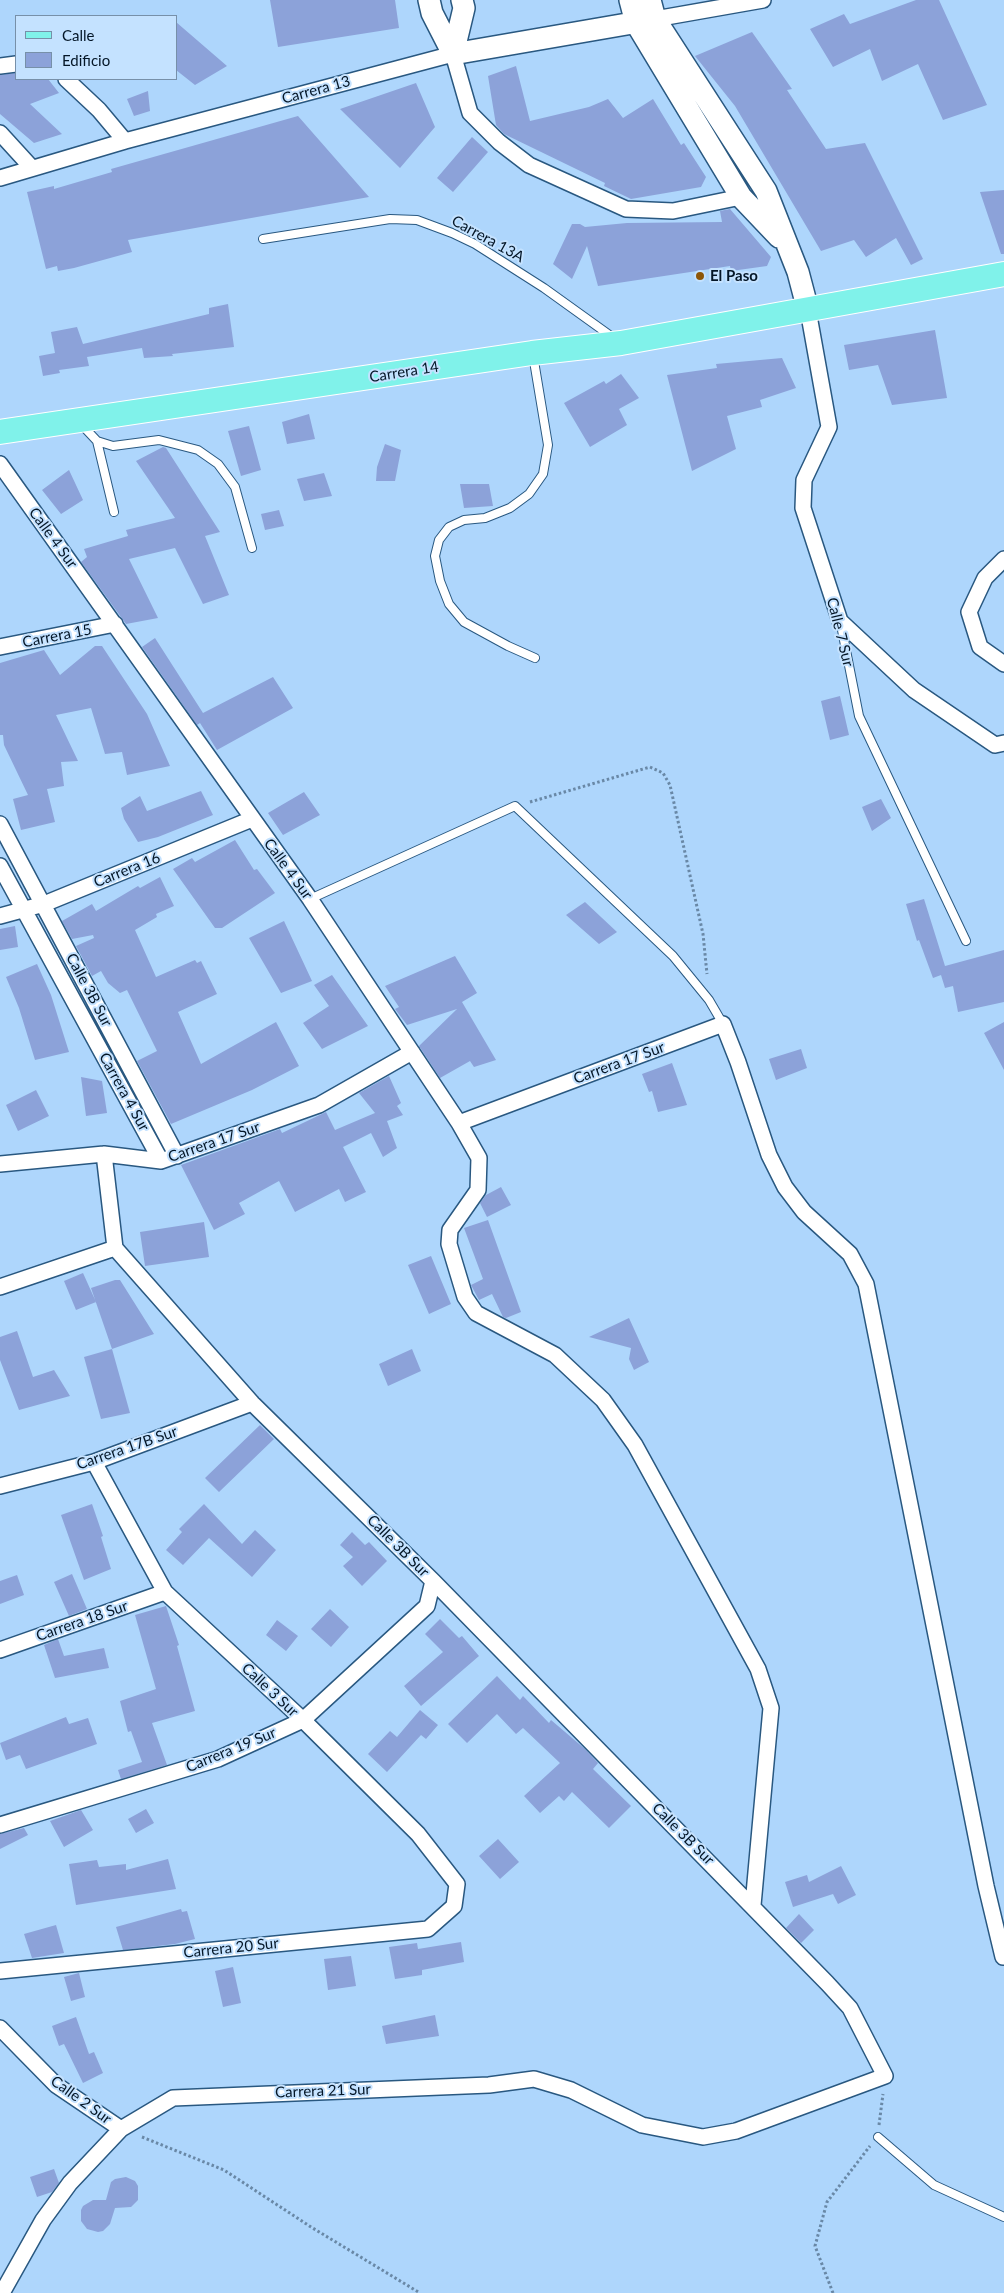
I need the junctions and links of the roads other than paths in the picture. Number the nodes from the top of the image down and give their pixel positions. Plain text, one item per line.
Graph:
1 (429, 0) edge
2 (462, 0) edge
3 (630, 0) edge
4 (764, 0) edge
5 (647, 14) edge
6 (453, 54) junction
7 (15, 64) edge
8 (0, 66) edge
9 (67, 80) edge
10 (0, 133) edge
11 (125, 141) junction
12 (32, 168) junction
13 (0, 178) edge
14 (742, 197) junction
15 (263, 239) dead end
16 (785, 244) junction
17 (1004, 274) edge
18 (808, 310) junction
19 (621, 343) junction
20 (532, 353) junction
21 (77, 420) junction
22 (0, 432) edge
23 (97, 441) junction
24 (0, 464) edge
25 (114, 512) dead end
26 (252, 548) dead end
27 (1004, 559) edge
28 (840, 621) junction
29 (115, 624) junction
30 (0, 647) edge
31 (535, 658) dead end
32 (1004, 664) edge
33 (1004, 743) edge
34 (252, 819) junction
35 (0, 824) edge
36 (0, 866) edge
37 (310, 900) junction
38 (44, 904) junction
39 (25, 910) junction
40 (0, 916) edge
41 (966, 941) dead end
42 (723, 1024) junction
43 (412, 1052) junction
44 (459, 1123) junction
45 (104, 1154) junction
46 (177, 1156) junction
47 (162, 1161) junction
48 (0, 1164) edge
49 (116, 1248) junction
50 (0, 1287) edge
51 (252, 1403) junction
52 (94, 1462) junction
53 (0, 1486) edge
54 (433, 1581) junction
55 (165, 1592) junction
56 (0, 1650) edge
57 (303, 1720) junction
58 (0, 1825) edge
59 (753, 1905) junction
60 (454, 1906) joint
61 (1003, 1958) dead end
62 (0, 1970) edge
63 (0, 2028) edge
64 (534, 2079) joint
65 (121, 2129) junction
66 (878, 2137) road end
67 (1004, 2216) edge
68 (2, 2293) edge

1 - 6 main road
2 - 6 main road
3 - 5 main road
4 - 5 street
5 - 6 main road, Carrera 13
5 - 14 main road
5 - 16 main road
6 - 11 street, Carrera 13
6 - 14 street
7 - 8 street
9 - 11 street
10 - 12 street
11 - 12 street, Carrera 13
12 - 13 street, Carrera 13
14 - 16 main road
15 - 19 lane, Carrera 13A
16 - 18 main road
17 - 18 main road, Carrera 14
18 - 19 main road, Carrera 14
18 - 28 street, Calle 7 Sur
19 - 20 main road, Carrera 14
20 - 21 main road, Carrera 14
20 - 31 lane
21 - 22 main road, Carrera 14
21 - 23 lane
23 - 25 lane
23 - 26 lane
24 - 29 street, Calle 4 Sur
27 - 32 street
28 - 33 street
28 - 41 lane, Calle 7 Sur
29 - 30 street, Carrera 15
29 - 34 street, Calle 4 Sur
34 - 37 street, Calle 4 Sur
34 - 38 street, Carrera 16
35 - 38 street, Calle 3B Sur
36 - 39 street, Carrera 4 Sur
37 - 42 lane
37 - 43 street, Calle 4 Sur
38 - 39 street, Carrera 16
38 - 46 street, Calle 3B Sur
39 - 40 street, Carrera 16
39 - 47 street, Carrera 4 Sur
42 - 44 street, Carrera 17 Sur
42 - 61 street
43 - 44 street, Calle 4 Sur
43 - 46 street, Carrera 17 Sur
44 - 59 street, Calle 4 Sur
45 - 47 street, Carrera 17 Sur
45 - 48 street, Carrera 17 Sur
45 - 49 street
46 - 47 street, Carrera 17 Sur
49 - 50 street
49 - 51 street, Calle 3B Sur
51 - 52 street, Carrera 17B Sur
51 - 54 street, Calle 3B Sur
52 - 53 street, Carrera 17B Sur
52 - 55 street, Calle 3 Sur
54 - 57 street, Carrera 19 Sur
54 - 59 street, Calle 3B Sur
55 - 56 street, Carrera 18 Sur
55 - 57 street, Calle 3 Sur
57 - 58 street, Carrera 19 Sur
57 - 60 street, Calle 3 Sur
59 - 64 street, Calle 3B Sur
60 - 62 street, Carrera 20 Sur
63 - 65 street, Calle 2 Sur
64 - 65 street, Carrera 21 Sur
65 - 68 street, Carrera 21 Sur
66 - 67 lane

